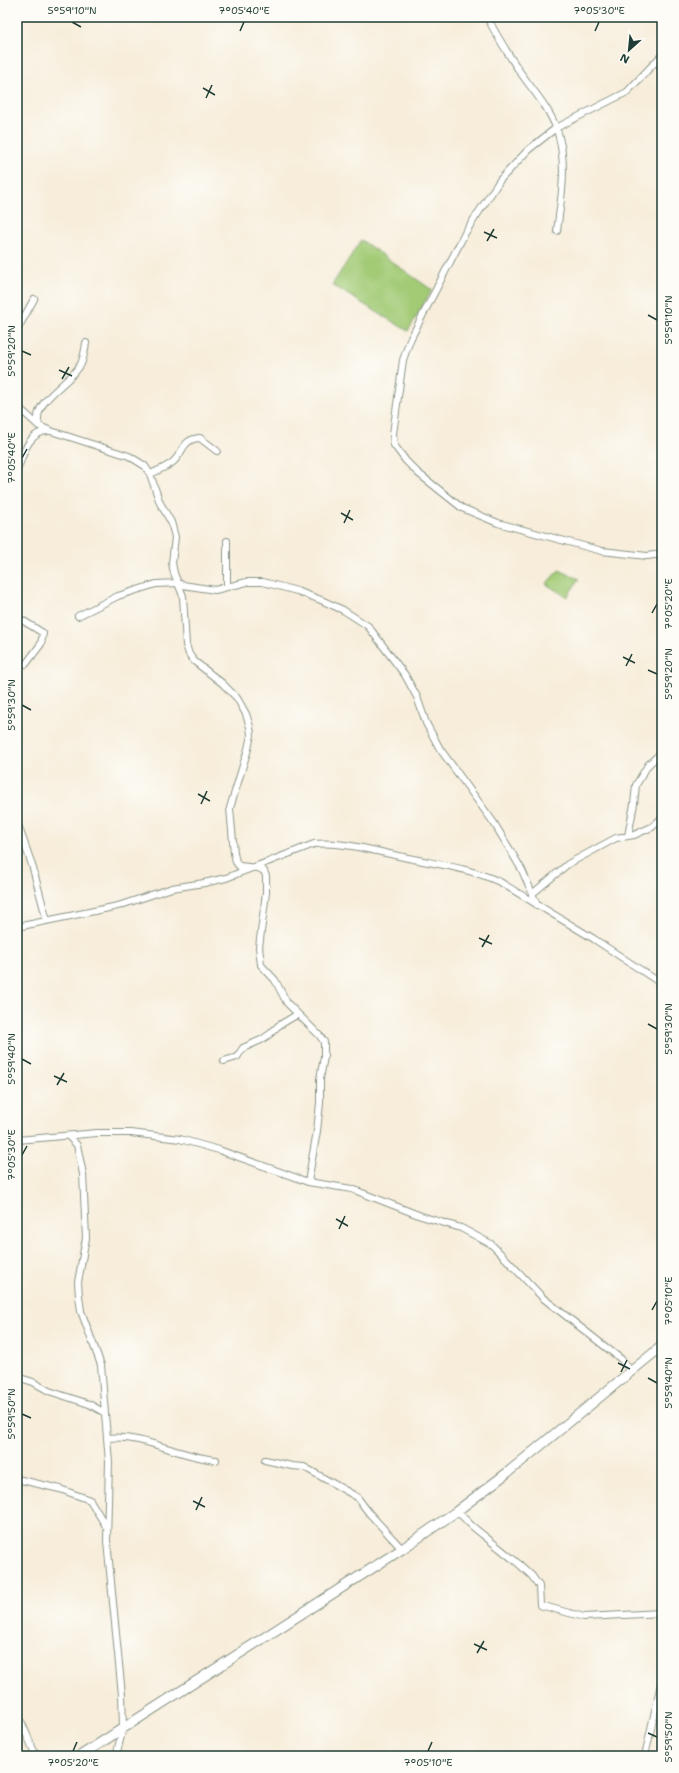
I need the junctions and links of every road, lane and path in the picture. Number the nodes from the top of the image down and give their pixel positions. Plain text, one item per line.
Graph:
1 (488, 17) edge
2 (662, 55) edge
3 (556, 128) junction
4 (557, 230) dead end
5 (34, 299) dead end
6 (17, 330) edge
7 (86, 343) dead end
8 (17, 406) edge
9 (39, 426) junction
10 (51, 431) junction
11 (217, 451) dead end
12 (17, 471) edge
13 (150, 474) junction
14 (227, 541) dead end
15 (662, 554) edge
16 (178, 583) junction
17 (227, 587) junction
18 (17, 616) edge
19 (78, 616) dead end
20 (26, 664) dead end
21 (662, 752) edge
22 (662, 818) edge
23 (17, 822) edge
24 (628, 836) junction
25 (254, 867) junction
26 (532, 894) junction
27 (537, 905) junction
28 (47, 921) junction
29 (17, 927) edge
30 (662, 984) edge
31 (298, 1014) junction
32 (224, 1061) dead end
33 (68, 1136) junction
34 (17, 1140) edge
35 (308, 1182) junction
36 (662, 1346) edge
37 (631, 1371) junction
38 (17, 1377) edge
39 (105, 1413) junction
40 (107, 1438) junction
41 (216, 1460) dead end
42 (265, 1460) dead end
43 (17, 1479) edge
44 (457, 1511) junction
45 (107, 1528) junction
46 (402, 1548) junction
47 (662, 1613) edge
48 (662, 1679) edge
49 (17, 1712) edge
50 (123, 1728) junction
51 (36, 1756) edge
52 (80, 1756) edge
53 (116, 1756) edge
54 (645, 1756) edge

1 - 3 street
2 - 3 street
3 - 4 street
3 - 15 street
5 - 6 street
7 - 9 street
8 - 9 street
9 - 10 street
10 - 12 street
10 - 13 street
11 - 13 street
13 - 16 street
14 - 17 street
16 - 17 street
16 - 19 street
16 - 25 street
17 - 26 street
18 - 20 street
21 - 24 street
22 - 24 street
23 - 28 street
24 - 26 street
25 - 27 street
25 - 28 street
25 - 31 street
26 - 27 street
27 - 30 street
28 - 29 street
31 - 32 street
31 - 35 street
33 - 34 street
33 - 35 street
33 - 39 street
35 - 37 street
36 - 37 main road
37 - 44 main road
38 - 39 street
39 - 40 street
40 - 41 street
40 - 45 street
42 - 46 street
43 - 45 street
44 - 46 main road
44 - 47 street
45 - 50 street
46 - 50 main road
48 - 54 street
49 - 51 street
50 - 52 main road
50 - 53 street

